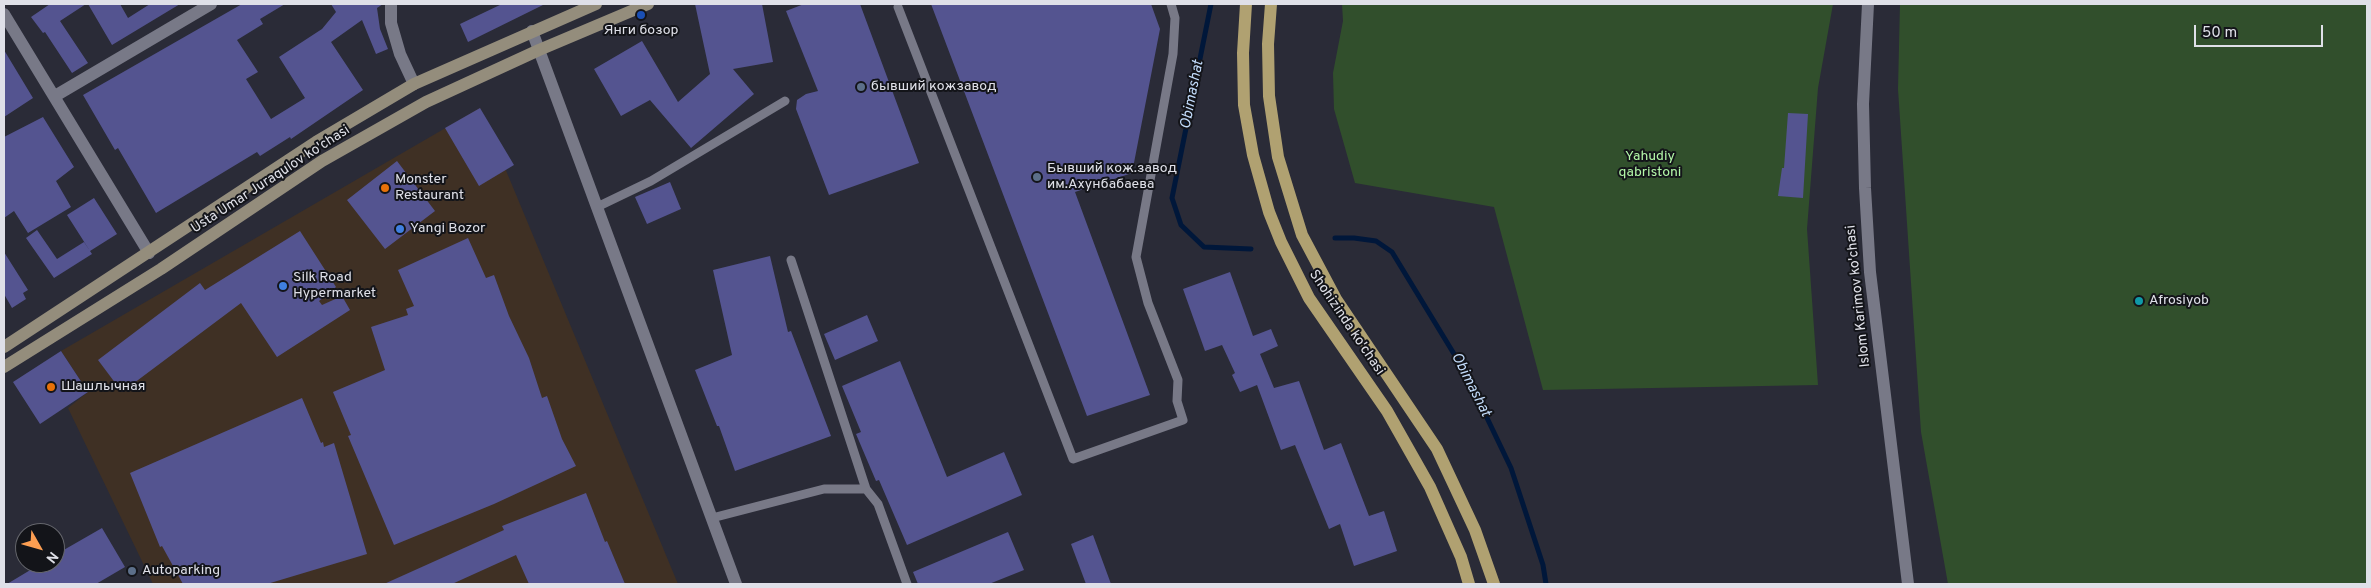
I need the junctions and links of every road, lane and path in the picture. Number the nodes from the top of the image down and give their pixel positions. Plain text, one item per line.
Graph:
1 (390, 4) edge
2 (596, 4) edge
3 (648, 4) edge
4 (1171, 4) edge
5 (1246, 4) edge
6 (1271, 4) edge
7 (1868, 4) edge
8 (203, 6) edge
9 (898, 7) dead end
10 (4, 14) edge
11 (532, 31) junction
12 (539, 50) junction
13 (414, 84) junction
14 (55, 96) junction
15 (785, 101) dead end
16 (597, 207) junction
17 (149, 253) junction
18 (791, 260) dead end
19 (5, 343) edge
20 (4, 367) edge
21 (866, 488) junction
22 (712, 518) junction
23 (736, 584) edge
24 (907, 584) edge
25 (1469, 584) edge
26 (1494, 584) edge
27 (1908, 584) edge

1 - 13 street
2 - 11 main road, Usta Umar Juraqulov ko'chasi
3 - 12 main road, Usta Umar Juraqulov ko'chasi
4 - 9 lane
5 - 25 main road, Shohizinda ko'chasi
6 - 26 main road, Shohizinda ko'chasi
7 - 27 street, Islom Karimov ko'chasi
8 - 14 street
10 - 14 street
11 - 12 street
11 - 13 main road, Usta Umar Juraqulov ko'chasi
12 - 16 street
12 - 20 main road, Usta Umar Juraqulov ko'chasi
13 - 17 main road, Usta Umar Juraqulov ko'chasi
14 - 17 street
15 - 16 lane
16 - 22 street
17 - 19 main road, Usta Umar Juraqulov ko'chasi
18 - 21 lane
21 - 22 lane
21 - 24 lane
22 - 23 street

